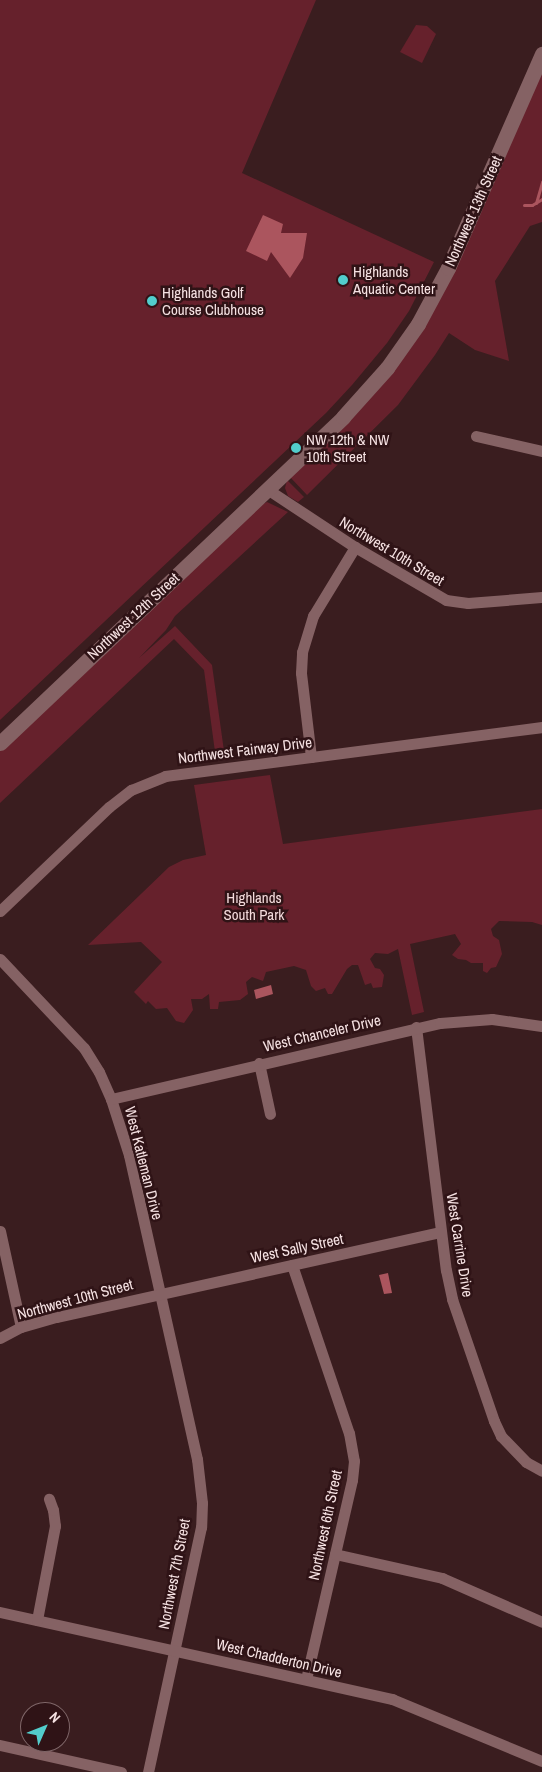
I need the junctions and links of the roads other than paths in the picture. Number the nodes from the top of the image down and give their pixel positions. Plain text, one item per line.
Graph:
1 (542, 55) edge
2 (476, 436) dead end
3 (542, 451) edge
4 (267, 489) junction
5 (355, 547) junction
6 (542, 597) edge
7 (542, 727) edge
8 (0, 742) edge
9 (311, 757) junction
10 (0, 911) edge
11 (0, 959) edge
12 (542, 1026) edge
13 (416, 1027) junction
14 (259, 1064) junction
15 (111, 1099) junction
16 (270, 1114) dead end
17 (0, 1231) edge
18 (441, 1232) junction
19 (292, 1264) junction
20 (160, 1292) junction
21 (21, 1328) junction
22 (0, 1338) edge
23 (542, 1471) edge
24 (49, 1499) dead end
25 (335, 1554) junction
26 (0, 1612) edge
27 (37, 1620) junction
28 (542, 1622) edge
29 (174, 1650) junction
30 (306, 1679) junction
31 (0, 1745) edge
32 (542, 1761) edge
33 (121, 1772) edge
34 (148, 1772) edge

1 - 4 main road, Northwest 13th Street
2 - 3 street
4 - 5 street, Northwest 10th Street
4 - 8 main road, Northwest 12th Street
5 - 6 street, Northwest 10th Street
5 - 9 street
7 - 9 street, Northwest Fairway Drive
9 - 10 street, Northwest Fairway Drive
11 - 15 street, West Katleman Drive
12 - 13 street, West Chanceler Drive
13 - 14 street, West Chanceler Drive
13 - 18 street, West Carrine Drive
14 - 15 street, West Chanceler Drive
14 - 16 street
15 - 20 street, West Katleman Drive
17 - 21 street
18 - 19 street, West Sally Street
18 - 23 street, West Carrine Drive
19 - 20 street, West Sally Street
19 - 25 street, Northwest 6th Street
20 - 21 street, Northwest 10th Street
20 - 29 street, Northwest 7th Street
21 - 22 street, Northwest 10th Street
24 - 27 street
25 - 28 street
25 - 30 street, Northwest 6th Street
26 - 27 street, West Chadderton Drive
27 - 29 street, West Chadderton Drive
29 - 30 street, West Chadderton Drive
29 - 34 street, Northwest 7th Street
30 - 32 street, West Chadderton Drive
31 - 33 street

